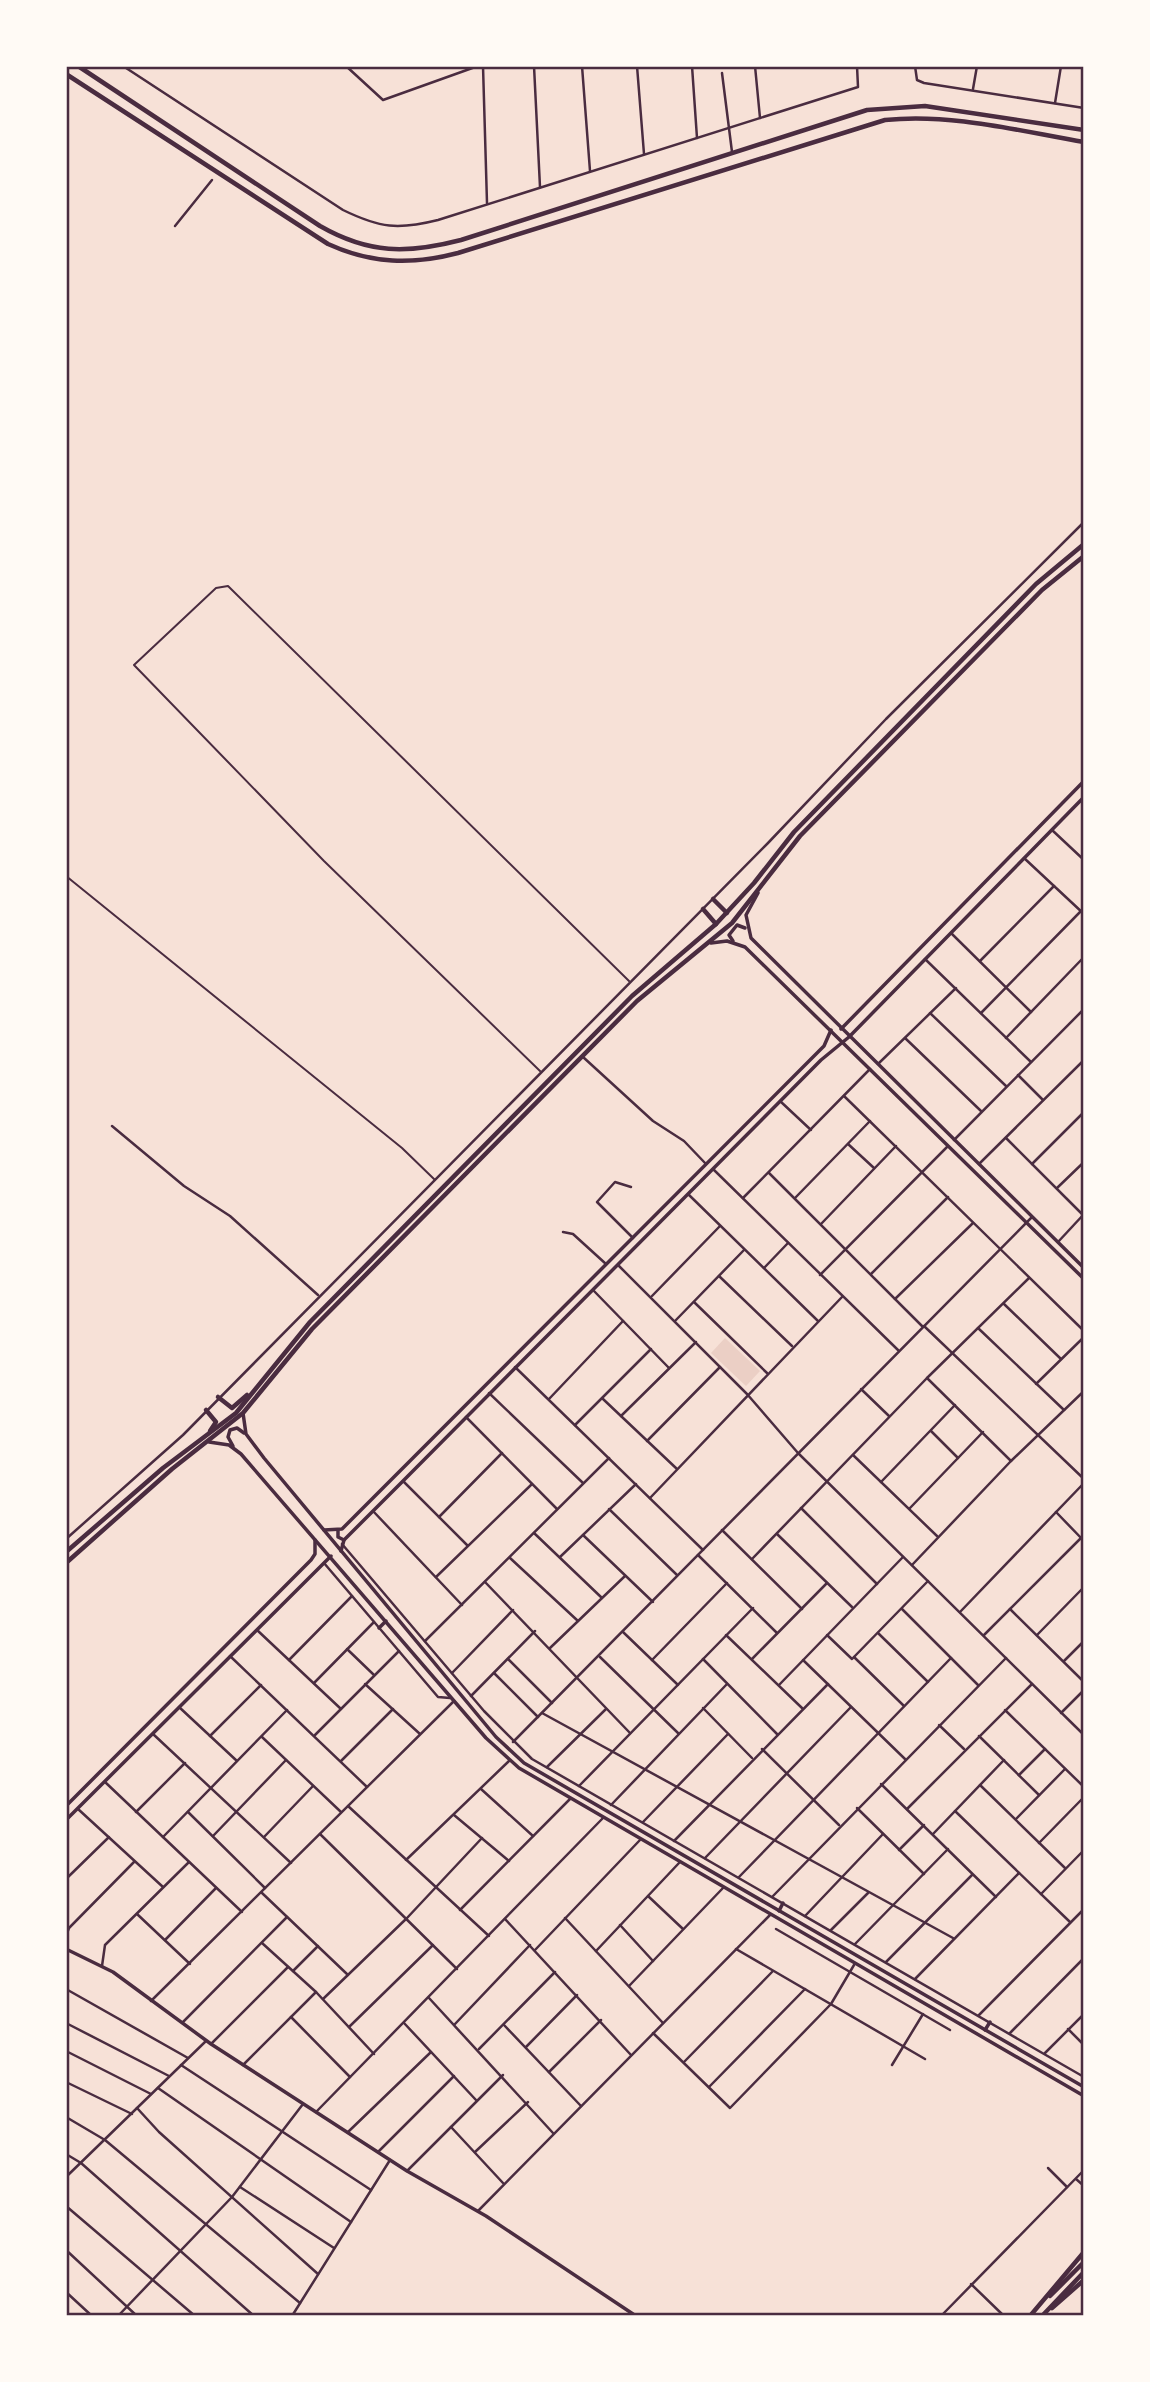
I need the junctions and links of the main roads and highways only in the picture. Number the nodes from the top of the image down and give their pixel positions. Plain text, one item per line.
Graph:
1 (78, 66) edge
2 (66, 74) edge
3 (999, 116) junction
4 (1017, 119) junction
5 (998, 128) junction
6 (1016, 130) junction
7 (1083, 130) edge
8 (1083, 142) edge
9 (1083, 544) edge
10 (1077, 550) junction
11 (1083, 556) edge
12 (1063, 561) junction
13 (1068, 567) junction
14 (777, 853) junction
15 (783, 858) junction
16 (765, 869) junction
17 (773, 872) junction
18 (713, 899) road end
19 (703, 909) road end
20 (727, 913) junction
21 (716, 925) junction
22 (668, 964) junction
23 (673, 972) junction
24 (653, 976) junction
25 (657, 984) junction
26 (251, 1393) junction
27 (218, 1397) road end
28 (206, 1410) road end
29 (207, 1440) junction
30 (149, 1480) junction
31 (154, 1485) junction
32 (141, 1487) junction
33 (146, 1492) junction
34 (66, 1552) edge
35 (66, 1563) edge
36 (1083, 2252) edge
37 (1083, 2262) edge
38 (1083, 2272) edge
39 (1083, 2280) edge
40 (1030, 2315) edge
41 (1043, 2315) edge

1 - 3 main road
2 - 5 main road
3 - 4 main road
3 - 5 main road
4 - 6 main road
4 - 7 main road
5 - 6 main road
6 - 8 main road
9 - 10 main road
10 - 11 main road
10 - 12 main road
11 - 13 main road
12 - 13 main road
12 - 14 main road
13 - 15 main road
14 - 15 main road
14 - 16 main road
15 - 17 main road
16 - 17 main road
16 - 20 main road
17 - 23 main road
18 - 20 main road
19 - 21 main road
20 - 21 main road
21 - 22 main road
22 - 23 main road
22 - 24 main road
23 - 25 main road
24 - 25 main road
24 - 26 main road
25 - 29 main road
26 - 27 main road
26 - 29 main road
28 - 29 main road
29 - 30 main road
29 - 31 main road
30 - 31 main road
30 - 32 main road
31 - 33 main road
32 - 33 main road
32 - 34 main road
33 - 35 main road
36 - 40 main road
37 - 40 main road
38 - 41 main road
39 - 41 main road

